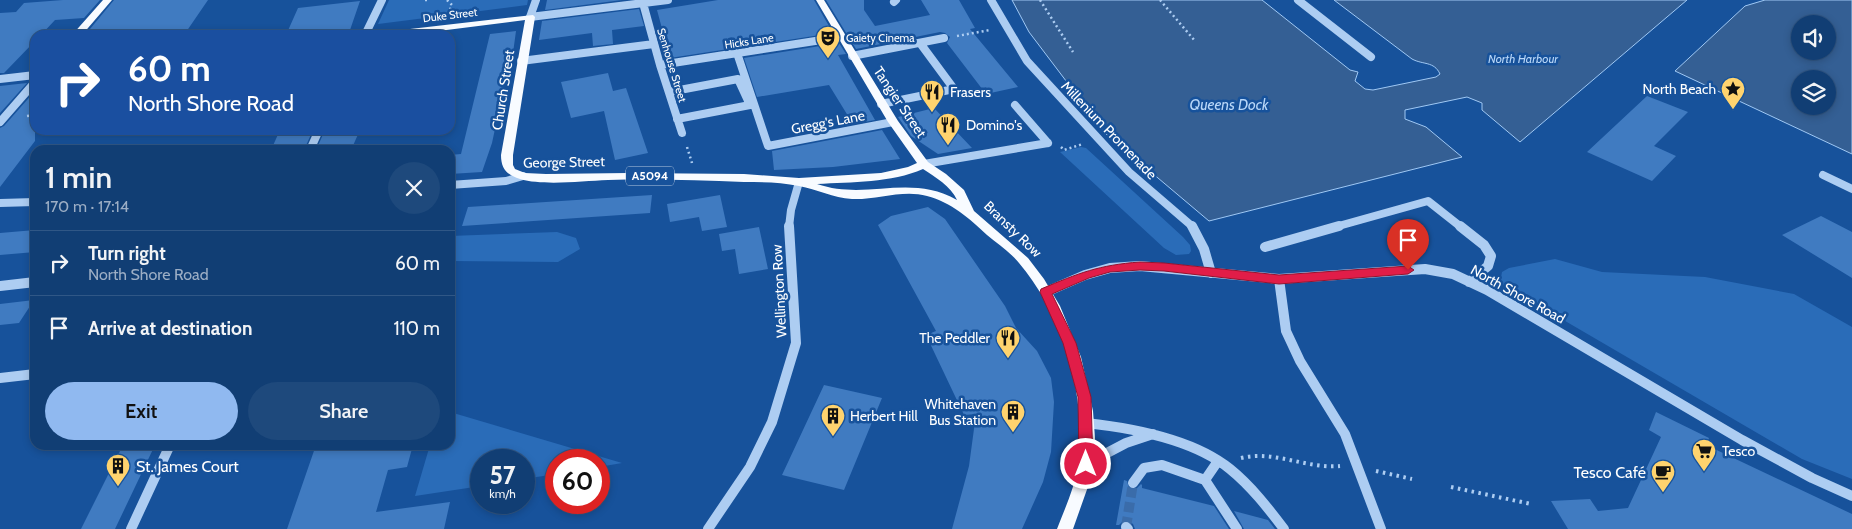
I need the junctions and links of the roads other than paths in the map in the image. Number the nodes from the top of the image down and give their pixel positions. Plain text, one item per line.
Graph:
1 (108, 0) edge
2 (382, 0) edge
3 (536, 0) edge
4 (668, 0) edge
5 (820, 0) edge
6 (991, 0) edge
7 (1298, 0) edge
8 (643, 3) junction
9 (530, 17) junction
10 (81, 30) edge
11 (367, 30) edge
12 (425, 30) edge
13 (841, 37) junction
14 (944, 38) dead end
15 (920, 43) junction
16 (654, 44) junction
17 (737, 53) junction
18 (852, 56) junction
19 (1371, 58) dead end
20 (521, 61) junction
21 (660, 65) junction
22 (30, 76) edge
23 (0, 79) edge
24 (30, 88) edge
25 (669, 92) junction
26 (881, 104) junction
27 (1015, 105) dead end
28 (677, 119) junction
29 (0, 122) edge
30 (893, 122) junction
31 (682, 133) road end
32 (924, 164) junction
33 (1823, 175) dead end
34 (523, 176) junction
35 (799, 182) junction
36 (455, 184) edge
37 (917, 189) junction
38 (1852, 190) edge
39 (30, 202) edge
40 (0, 203) edge
41 (968, 211) junction
42 (1265, 247) dead end
43 (1211, 273) junction
44 (1279, 280) junction
45 (1469, 282) junction
46 (30, 283) edge
47 (0, 286) edge
48 (1046, 292) junction
49 (30, 375) edge
50 (0, 378) edge
51 (1086, 422) junction
52 (1154, 434) junction
53 (168, 450) edge
54 (1218, 461) junction
55 (1086, 464) junction
56 (1205, 480) junction
57 (1133, 482) tunnel mouth
58 (1852, 496) edge
59 (131, 529) edge
60 (708, 529) edge
61 (1065, 529) edge
62 (1237, 529) edge
63 (1284, 529) edge
64 (1381, 529) edge

1 - 10 main road
2 - 11 street
3 - 9 street, Church Street
4 - 8 street, Duke Street
5 - 13 main road, A5094
6 - 43 street, Millenium Promenade
7 - 19 street
8 - 9 street, Duke Street
8 - 16 street, Senhouse Street
9 - 12 main road, Duke Street
9 - 20 main road, Church Street
13 - 17 street, Hicks Lane
13 - 18 main road, A5094
14 - 15 street
15 - 18 street
15 - 26 street
16 - 20 street
16 - 21 street, Senhouse Street
17 - 21 street, Hicks Lane
17 - 30 street, Gregg's Lane
18 - 26 main road, Tangier Street / A5094
20 - 34 main road, Church Street
21 - 25 street, Senhouse Street
22 - 23 street
24 - 29 street
25 - 28 street, Senhouse Street
25 - 28 street
26 - 30 main road, Tangier Street / A5094
27 - 32 street
28 - 31 street, Senhouse Street
30 - 32 main road, Tangier Street / A5094
32 - 35 main road, George Street / A5094
32 - 37 main road
32 - 41 main road, Tangier Street / A5094
33 - 38 street
34 - 35 main road, George Street / A5094
34 - 36 street, George Street
35 - 37 main road, George Street / A5094
35 - 60 street, Wellington Row
37 - 41 main road, George Street / A5094
39 - 40 street
41 - 48 main road, Bransty Row / A5094
42 - 45 street
43 - 44 street, North Shore Road
43 - 48 street, North Shore Road
44 - 45 street, North Shore Road
44 - 64 street
45 - 58 street, North Shore Road
46 - 47 street
48 - 51 main road, Bransty Row / A5094
49 - 50 street
51 - 52 street
51 - 55 main road, Bransty Row / A5094
52 - 54 street
52 - 55 street
53 - 59 street
54 - 56 street
54 - 63 street
55 - 61 main road, Bransty Row / A5094
56 - 57 street
56 - 62 street

